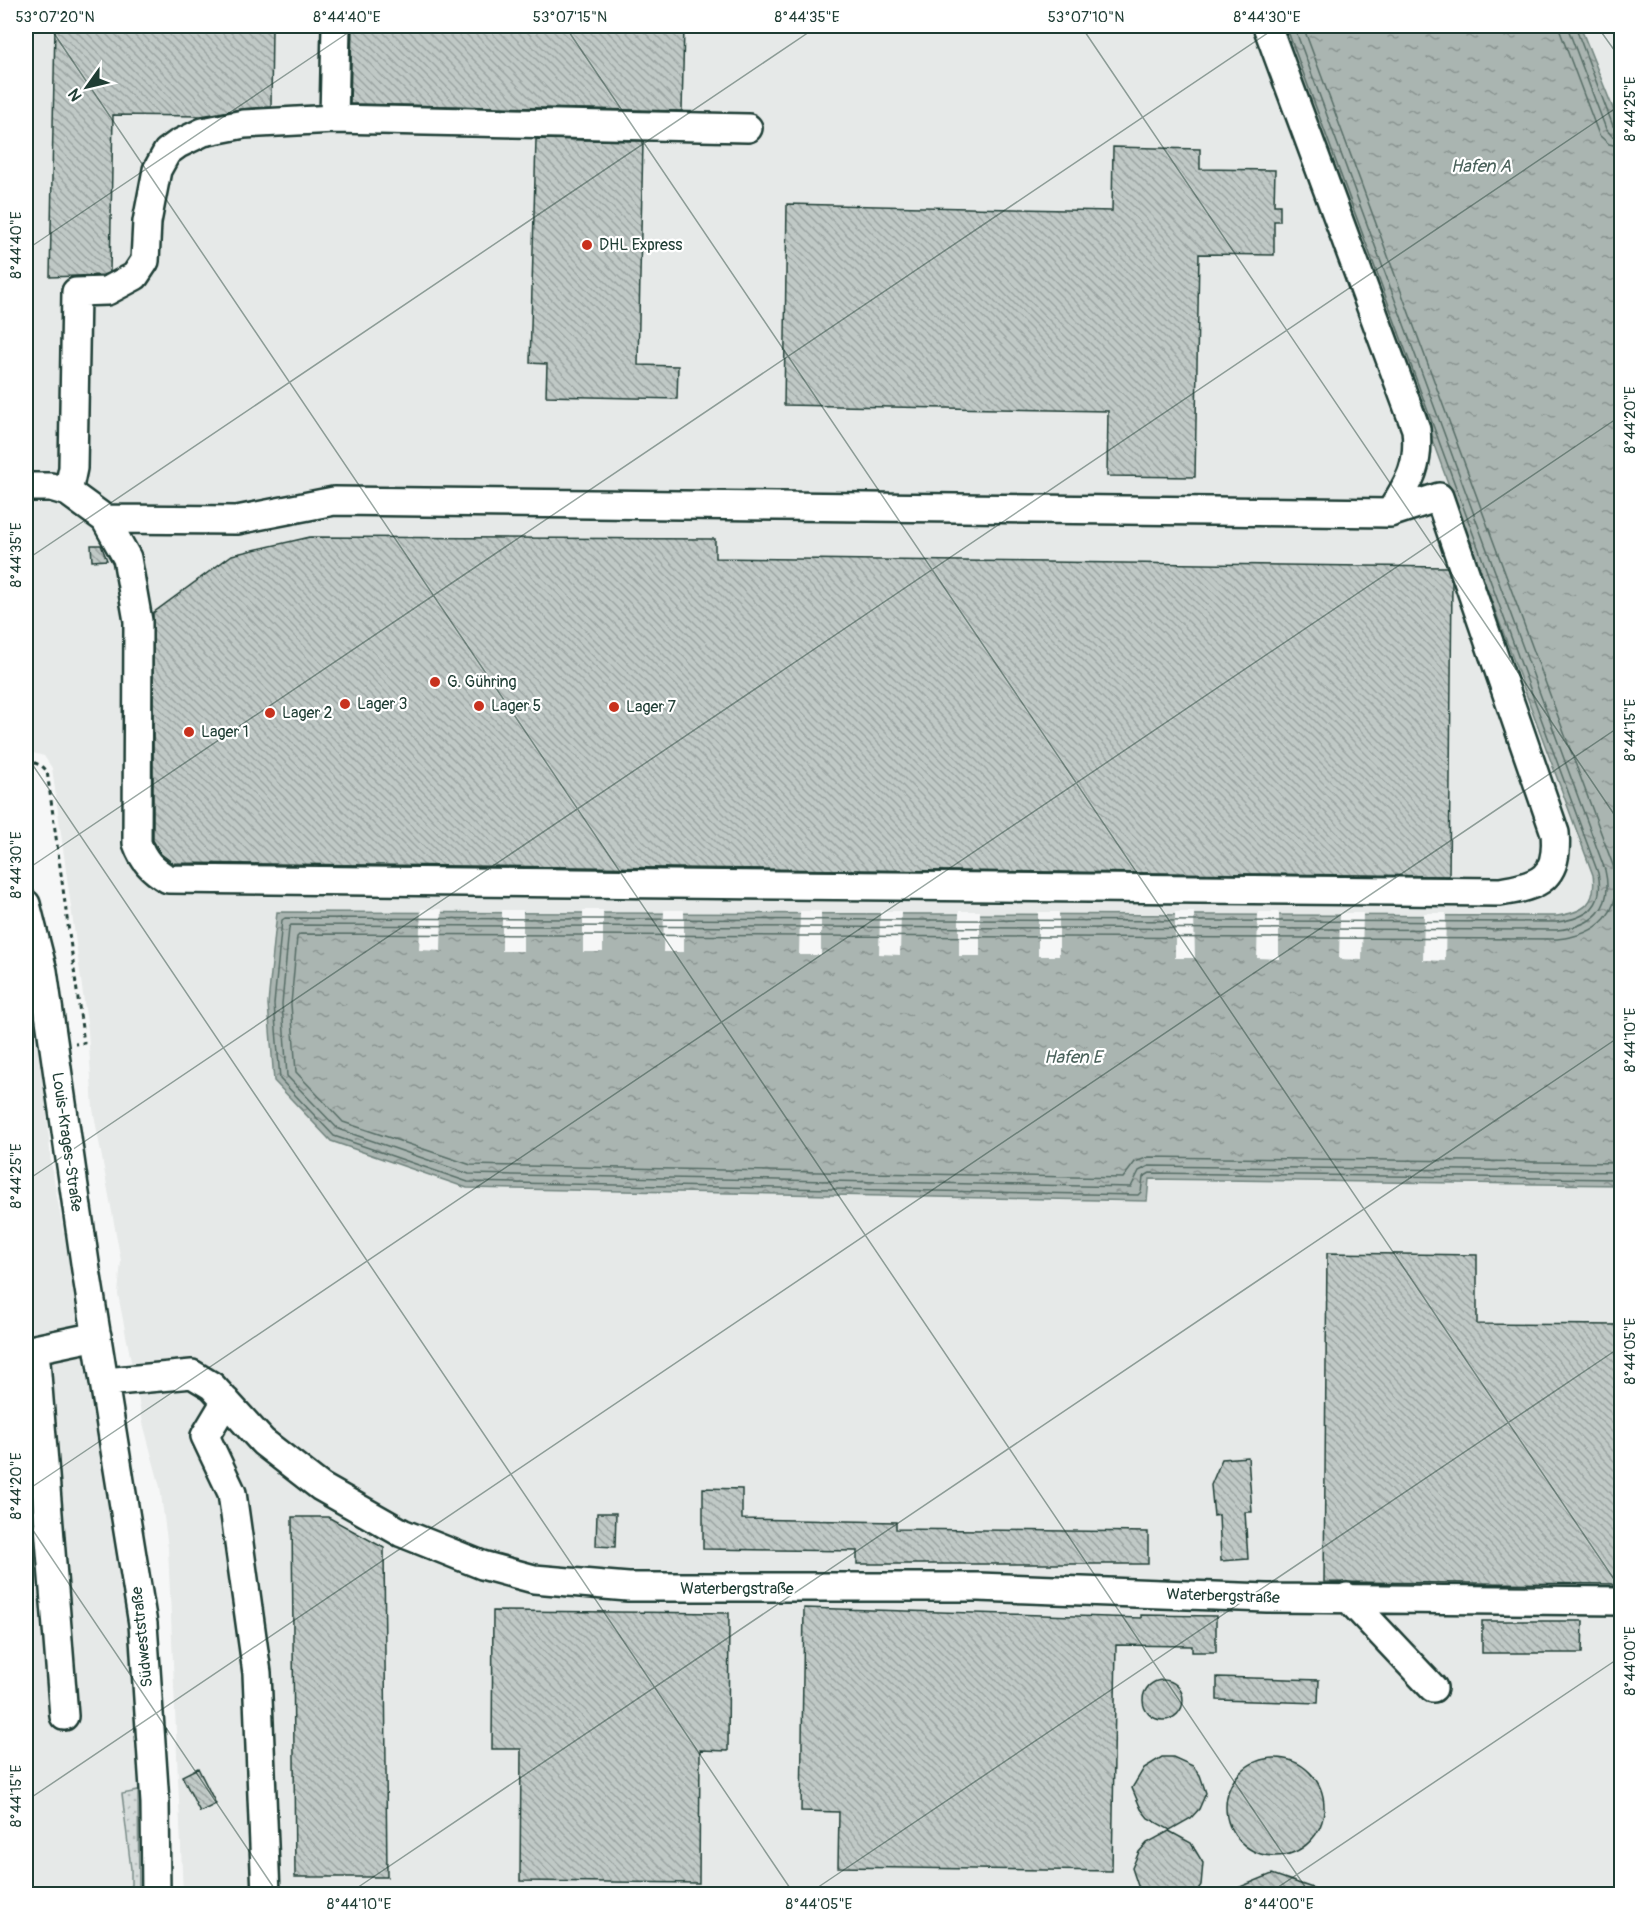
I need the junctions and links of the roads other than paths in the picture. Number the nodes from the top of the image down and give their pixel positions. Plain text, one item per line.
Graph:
1 (336, 26) edge
2 (1267, 26) edge
3 (334, 119) junction
4 (748, 128) dead end
5 (26, 487) edge
6 (68, 492) junction
7 (1390, 513) junction
8 (105, 519) junction
9 (26, 904) edge
10 (97, 1336) junction
11 (105, 1382) junction
12 (226, 1401) junction
13 (1347, 1597) junction
14 (1622, 1601) edge
15 (1433, 1688) dead end
16 (64, 1716) dead end
17 (156, 1894) edge
18 (266, 1894) edge

1 - 3 street
2 - 7 street
3 - 4 street
3 - 6 street
5 - 6 street
6 - 8 street
7 - 8 street
7 - 8 street
9 - 10 street, Louis-Krages-Straße
10 - 11 street, Louis-Krages-Straße
10 - 16 street
11 - 12 street, Waterbergstraße
11 - 17 street, Südweststraße
12 - 13 street, Waterbergstraße
12 - 18 street
13 - 14 street, Waterbergstraße
13 - 15 street

